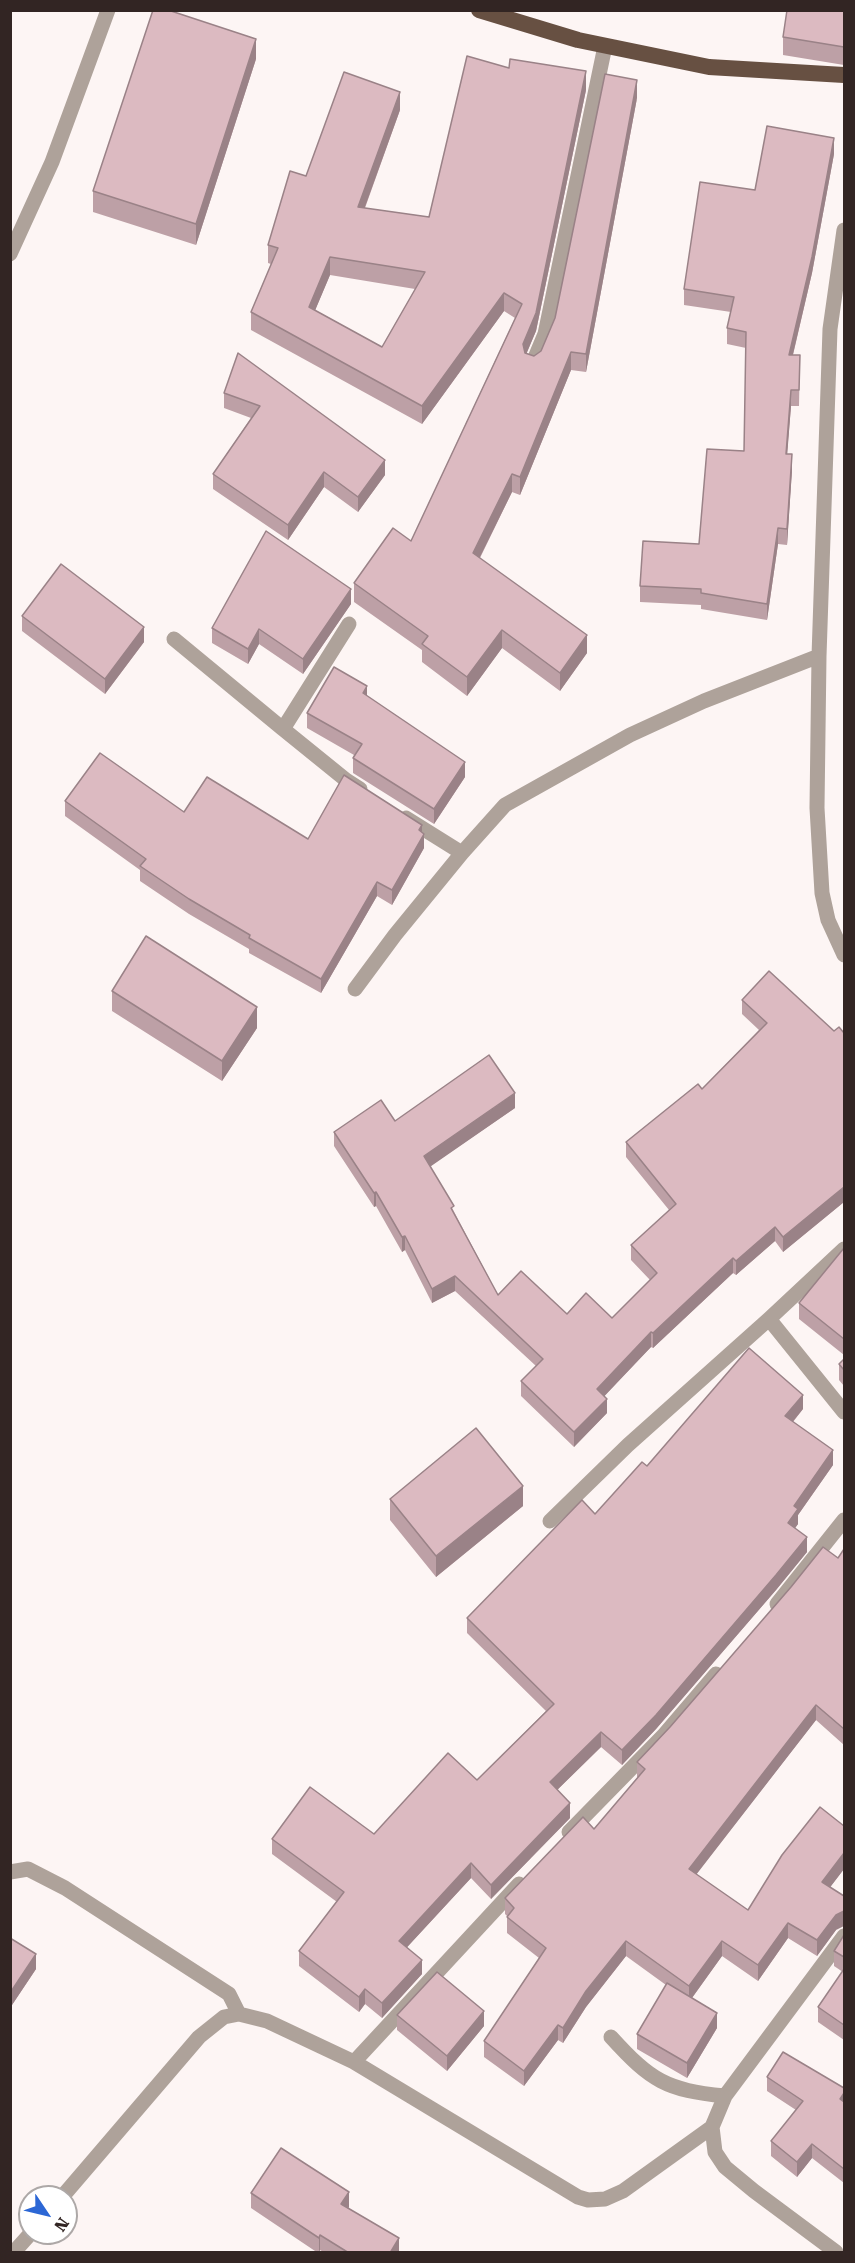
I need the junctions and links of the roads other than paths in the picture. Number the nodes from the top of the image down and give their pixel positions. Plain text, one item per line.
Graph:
1 (108, 10) edge
2 (479, 10) edge
3 (605, 46) junction
4 (844, 75) edge
5 (844, 230) edge
6 (10, 254) edge
7 (532, 365) edge
8 (349, 624) dead end
9 (174, 639) dead end
10 (819, 656) junction
11 (283, 729) junction
12 (373, 798) edge
13 (392, 810) edge
14 (462, 853) junction
15 (844, 955) edge
16 (355, 989) dead end
17 (844, 1250) edge
18 (769, 1319) junction
19 (844, 1412) edge
20 (844, 1520) edge
21 (550, 1521) dead end
22 (769, 1613) edge
23 (723, 1666) edge
24 (556, 1846) edge
25 (531, 1871) edge
26 (10, 1872) edge
27 (844, 1936) edge
28 (239, 2014) junction
29 (611, 2037) dead end
30 (354, 2062) junction
31 (725, 2096) junction
32 (712, 2127) junction
33 (72, 2185) edge
34 (836, 2253) edge

1 - 6 street
2 - 3 highway
3 - 4 highway
3 - 7 street
5 - 10 street
8 - 11 street
9 - 11 street
10 - 14 street
10 - 15 street
11 - 12 street
13 - 14 street
14 - 16 street
17 - 18 street
18 - 19 street
18 - 21 street
20 - 22 street
23 - 24 street
25 - 30 street
26 - 28 street
27 - 31 street
28 - 30 street
28 - 33 street
29 - 31 street
30 - 32 street
31 - 32 street
32 - 34 street

